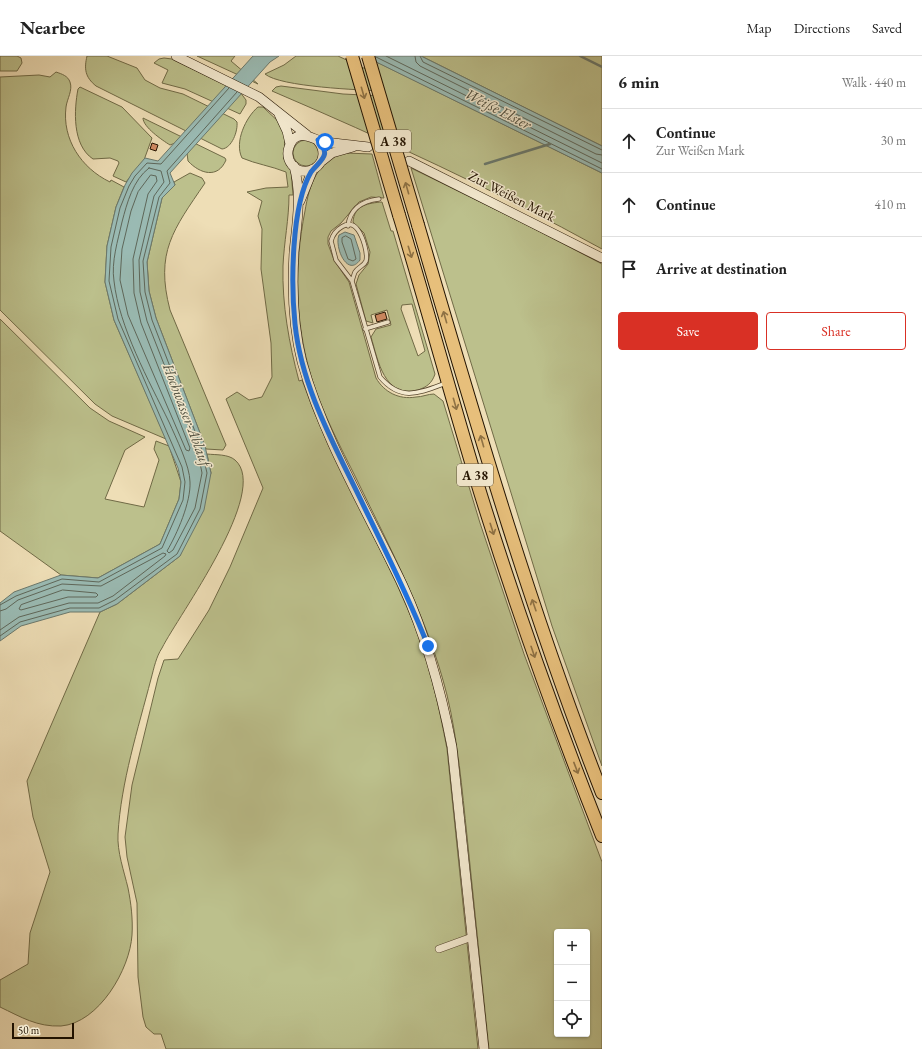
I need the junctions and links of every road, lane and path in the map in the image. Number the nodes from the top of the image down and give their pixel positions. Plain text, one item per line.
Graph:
1 (176, 56) edge
2 (352, 56) edge
3 (368, 56) edge
4 (278, 112) junction
5 (307, 135) junction
6 (318, 140) junction
7 (290, 144) junction
8 (356, 146) junction
9 (368, 147) dead end
10 (409, 160) dead end
11 (322, 161) junction
12 (294, 166) junction
13 (313, 169) junction
14 (379, 199) dead end
15 (299, 202) junction
16 (348, 226) junction
17 (602, 258) edge
18 (352, 281) junction
19 (388, 322) dead end
20 (365, 329) junction
21 (449, 382) junction
22 (602, 793) edge
23 (602, 836) edge
24 (472, 937) junction
25 (439, 949) dead end
26 (484, 1049) edge

1 - 4 main road
2 -> 21 highway, A 38, bridge
22 -> 3 highway, A 38, bridge
4 - 5 main road
4 - 7 main road
5 - 6 main road
5 - 7 main road
6 - 8 main road
6 - 11 main road
7 - 12 main road
8 - 9 main road
8 - 11 main road
10 - 17 main road, Zur Weißen Mark
11 - 13 main road
12 - 13 main road
12 - 15 main road
13 - 15 main road
14 - 16 lane
15 - 24 main road
16 - 18 lane
16 - 18 lane
18 - 20 lane
19 - 20 lane
20 - 21 lane
21 -> 23 highway, A 38
24 - 25 street
24 - 26 main road

